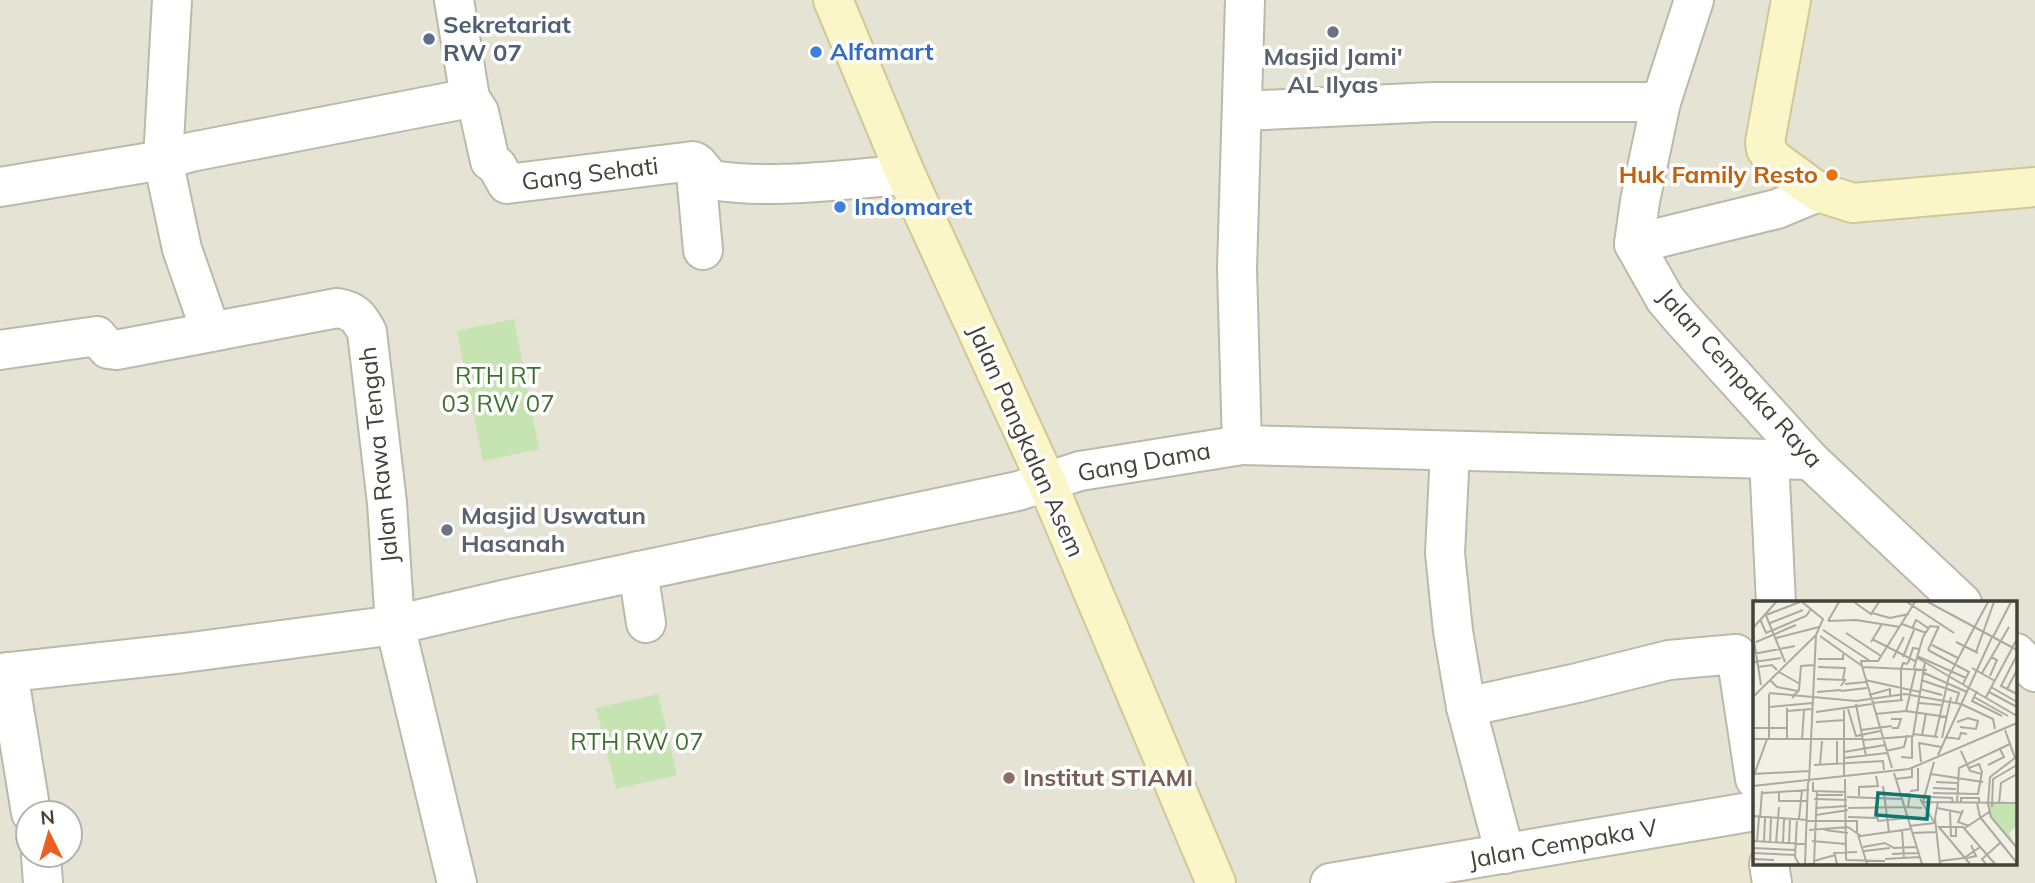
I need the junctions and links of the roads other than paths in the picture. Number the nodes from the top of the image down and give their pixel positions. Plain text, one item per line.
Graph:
1 (172, 0) edge
2 (454, 0) edge
3 (833, 0) edge
4 (1245, 0) edge
5 (1694, 0) edge
6 (1791, 0) edge
7 (470, 97) junction
8 (1661, 102) junction
9 (1243, 111) junction
10 (163, 160) junction
11 (695, 162) junction
12 (905, 175) junction
13 (0, 187) edge
14 (2035, 187) edge
15 (1818, 192) junction
16 (1634, 244) junction
17 (704, 250) dead end
18 (211, 332) junction
19 (0, 350) edge
20 (1242, 445) junction
21 (1450, 452) junction
22 (1769, 459) junction
23 (1810, 460) junction
24 (1047, 483) junction
25 (638, 571) junction
26 (1776, 601) edge
27 (1960, 601) edge
28 (646, 623) dead end
29 (394, 625) junction
30 (1745, 653) edge
31 (2018, 655) edge
32 (2035, 671) edge
33 (4, 672) edge
34 (1466, 707) junction
35 (1753, 754) edge
36 (28, 799) edge
37 (1753, 811) edge
38 (1505, 854) junction
39 (457, 883) edge
40 (1216, 883) edge
41 (1330, 883) edge

1 - 10 street
2 - 7 street
3 - 12 street, Jalan Pangkalan Asem
4 - 9 street
5 - 8 street
6 - 15 street
7 - 10 street
7 - 11 street, Gang Sehati
8 - 9 street
8 - 16 street
9 - 20 street
10 - 13 street
10 - 18 street
11 - 12 street
11 - 17 street
12 - 24 street, Jalan Pangkalan Asem
14 - 15 street
15 - 16 street
16 - 23 street, Jalan Cempaka Raya
18 - 19 street
18 - 29 street, Jalan Rawa Tengah
20 - 21 street, Gang Dama
20 - 24 street, Gang Dama
21 - 22 street, Gang Dama
21 - 34 street
22 - 23 street, Gang Dama
22 - 26 street
23 - 27 street, Jalan Cempaka Raya
24 - 25 street
24 - 40 street, Jalan Pangkalan Asem
25 - 28 street
25 - 29 street
29 - 33 street
29 - 39 street, Jalan Rawa Tengah
30 - 34 street
30 - 35 street
31 - 32 street
33 - 36 street
34 - 38 street
37 - 38 street, Jalan Cempaka V
38 - 41 street, Jalan Cempaka V

